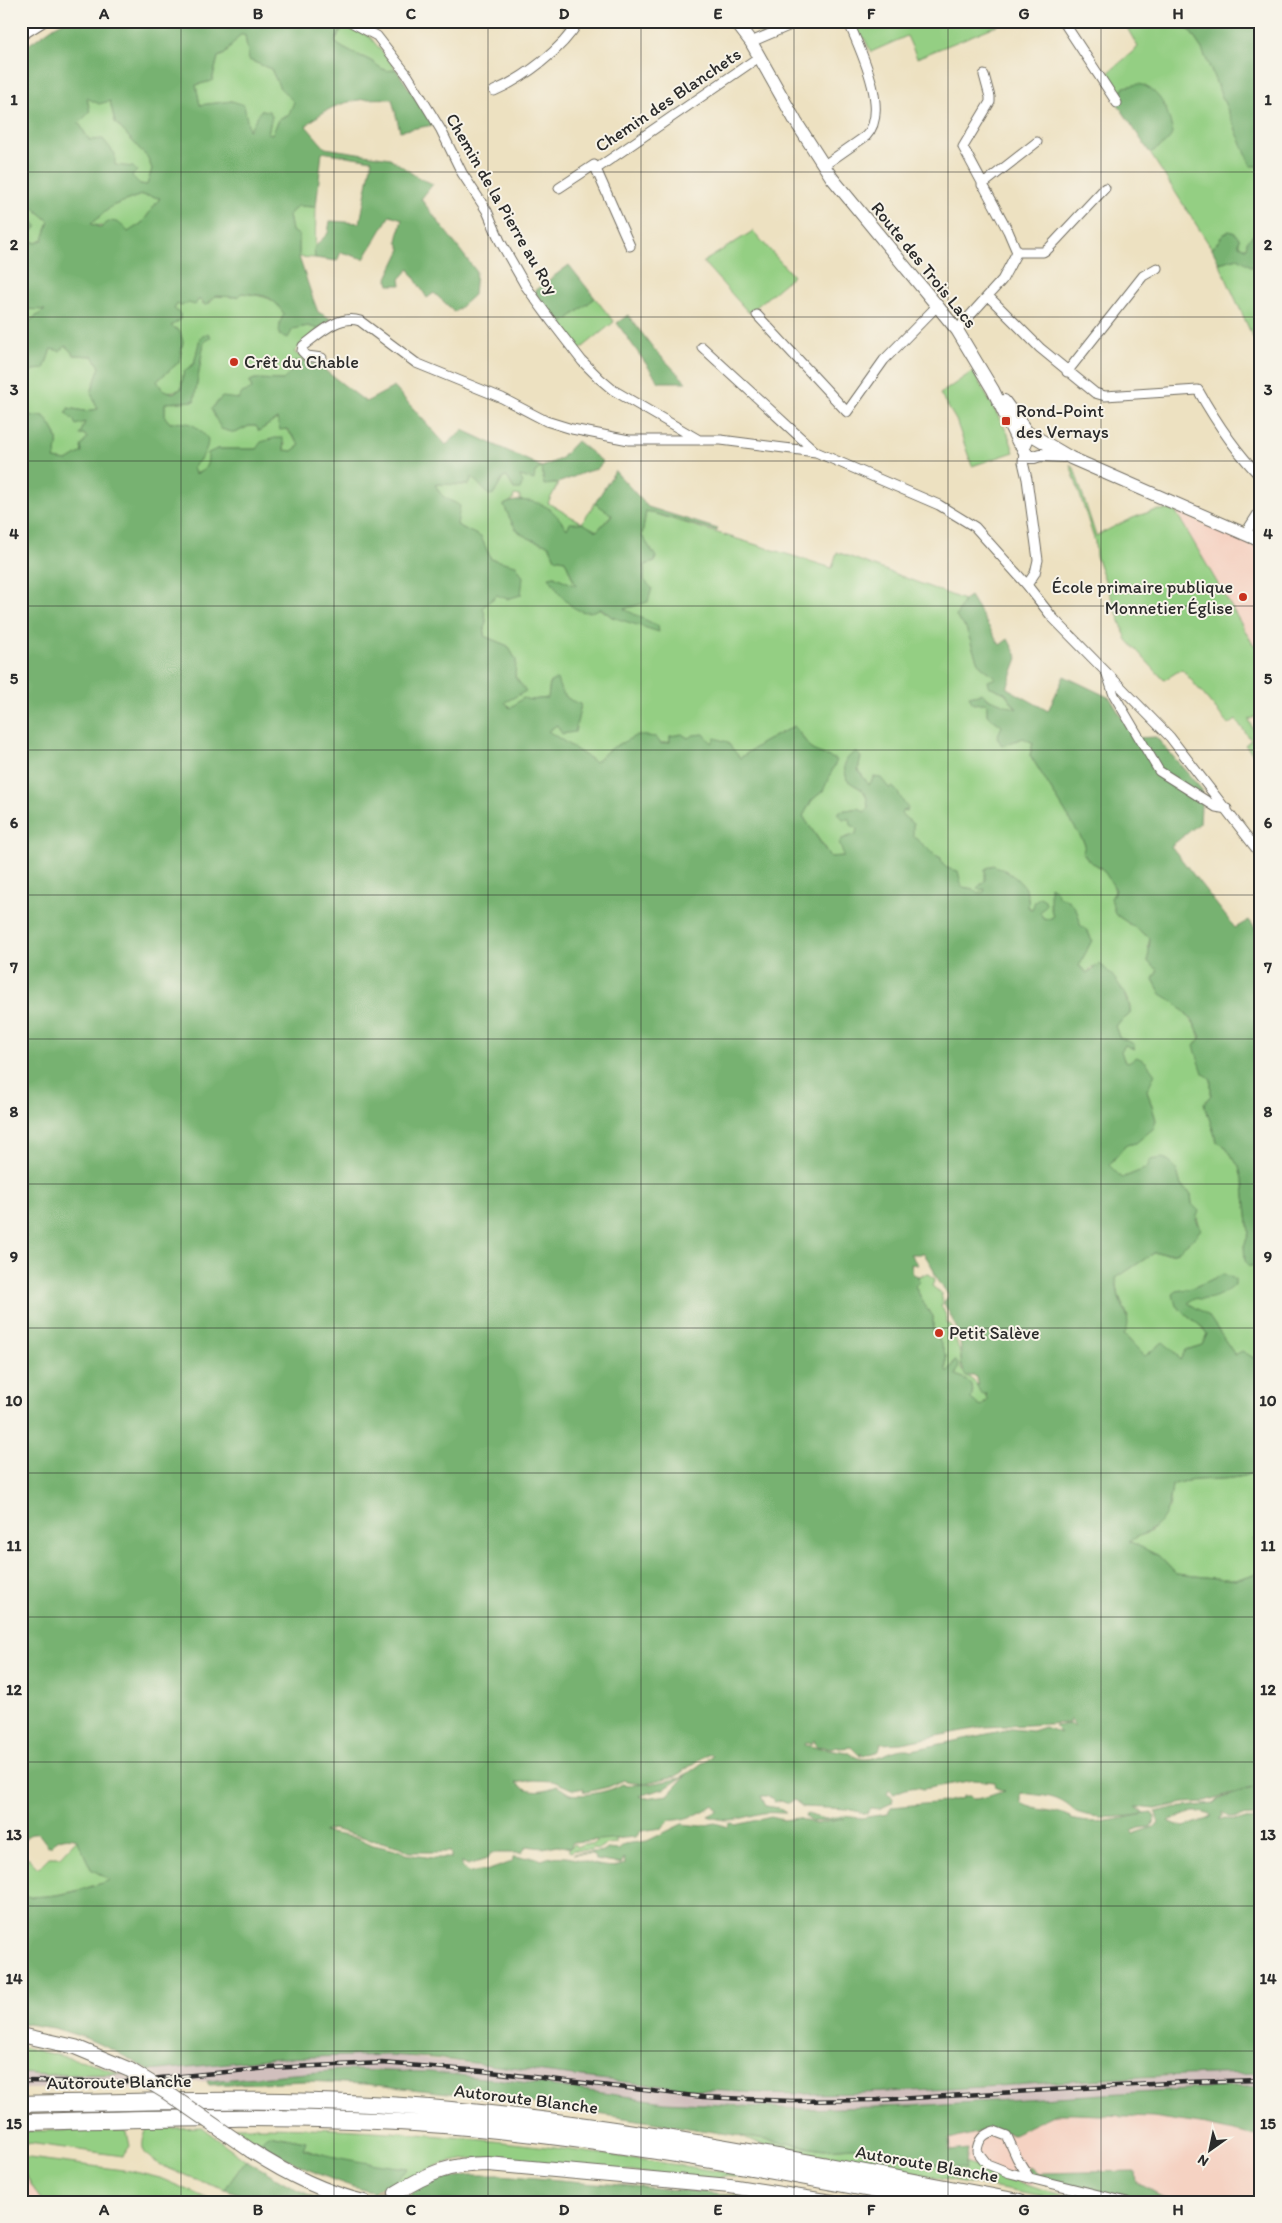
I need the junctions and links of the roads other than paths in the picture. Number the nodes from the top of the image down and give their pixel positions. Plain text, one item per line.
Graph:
1 (42, 21) edge
2 (349, 21) edge
3 (579, 21) edge
4 (735, 21) edge
5 (800, 21) edge
6 (848, 21) edge
7 (1063, 21) edge
8 (21, 34) edge
9 (751, 42) junction
10 (759, 57) junction
11 (984, 75) dead end
12 (494, 91) dead end
13 (1117, 103) dead end
14 (1037, 142) dead end
15 (823, 166) junction
16 (596, 169) junction
17 (982, 185) junction
18 (559, 188) dead end
19 (1105, 188) dead end
20 (630, 246) dead end
21 (1017, 252) junction
22 (1157, 268) dead end
23 (988, 296) junction
24 (938, 305) junction
25 (757, 315) dead end
26 (957, 330) junction
27 (702, 347) dead end
28 (322, 358) dead end
29 (1067, 372) junction
30 (993, 390) junction
31 (700, 440) junction
32 (1038, 448) junction
33 (1024, 449) junction
34 (816, 452) junction
35 (1261, 478) edge
36 (1027, 479) junction
37 (1261, 509) edge
38 (1245, 534) junction
39 (1261, 541) edge
40 (1027, 585) junction
41 (1106, 672) junction
42 (1227, 810) junction
43 (1261, 856) edge
44 (21, 2035) edge
45 (21, 2104) edge
46 (21, 2122) edge
47 (1030, 2179) junction
48 (396, 2193) tunnel mouth
49 (364, 2202) edge
50 (832, 2202) edge
51 (939, 2202) edge
52 (1020, 2202) edge
53 (1127, 2202) edge

1 - 8 street
2 - 31 street, Chemin de la Pierre au Roy
3 - 12 street
4 - 9 street, Route des Trois Lacs
5 - 9 street
6 - 15 street
7 - 13 street
9 - 10 street, Route des Trois Lacs
10 - 15 street, Route des Trois Lacs
10 - 16 street, Chemin des Blanchets
11 - 17 street
14 - 17 street
15 - 24 street, Route des Trois Lacs
16 - 18 street, Chemin des Blanchets
16 - 20 street, Chemin des Blanchets
17 - 21 street
19 - 21 street
21 - 23 street
22 - 29 street
23 - 26 street
23 - 29 street
24 - 25 street
24 - 26 street, Route des Trois Lacs
26 - 30 street, Route des Trois Lacs
27 - 34 street
28 - 31 street
29 - 35 street
30 - 32 street, Route des Trois Lacs
30 - 33 street, Route des Trois Lacs
31 - 34 street, Chemin de la Pierre au Roy
32 - 33 street
32 - 33 street
32 - 36 street
32 - 38 street, Route des Trois Lacs
33 - 36 street
34 - 40 street, Chemin de la Pierre au Roy
36 - 40 street
37 - 38 street
38 - 39 street, Route des Trois Lacs
40 - 41 street, Chemin de la Pierre au Roy
41 - 42 street, Chemin de la Pierre au Roy
41 - 42 street
42 - 43 street, Chemin de la Pierre au Roy
44 - 49 main road, bridge
45 - 52 highway, Autoroute Blanche
46 - 51 highway, Autoroute Blanche
47 - 47 street
47 - 53 street
48 - 50 main road

